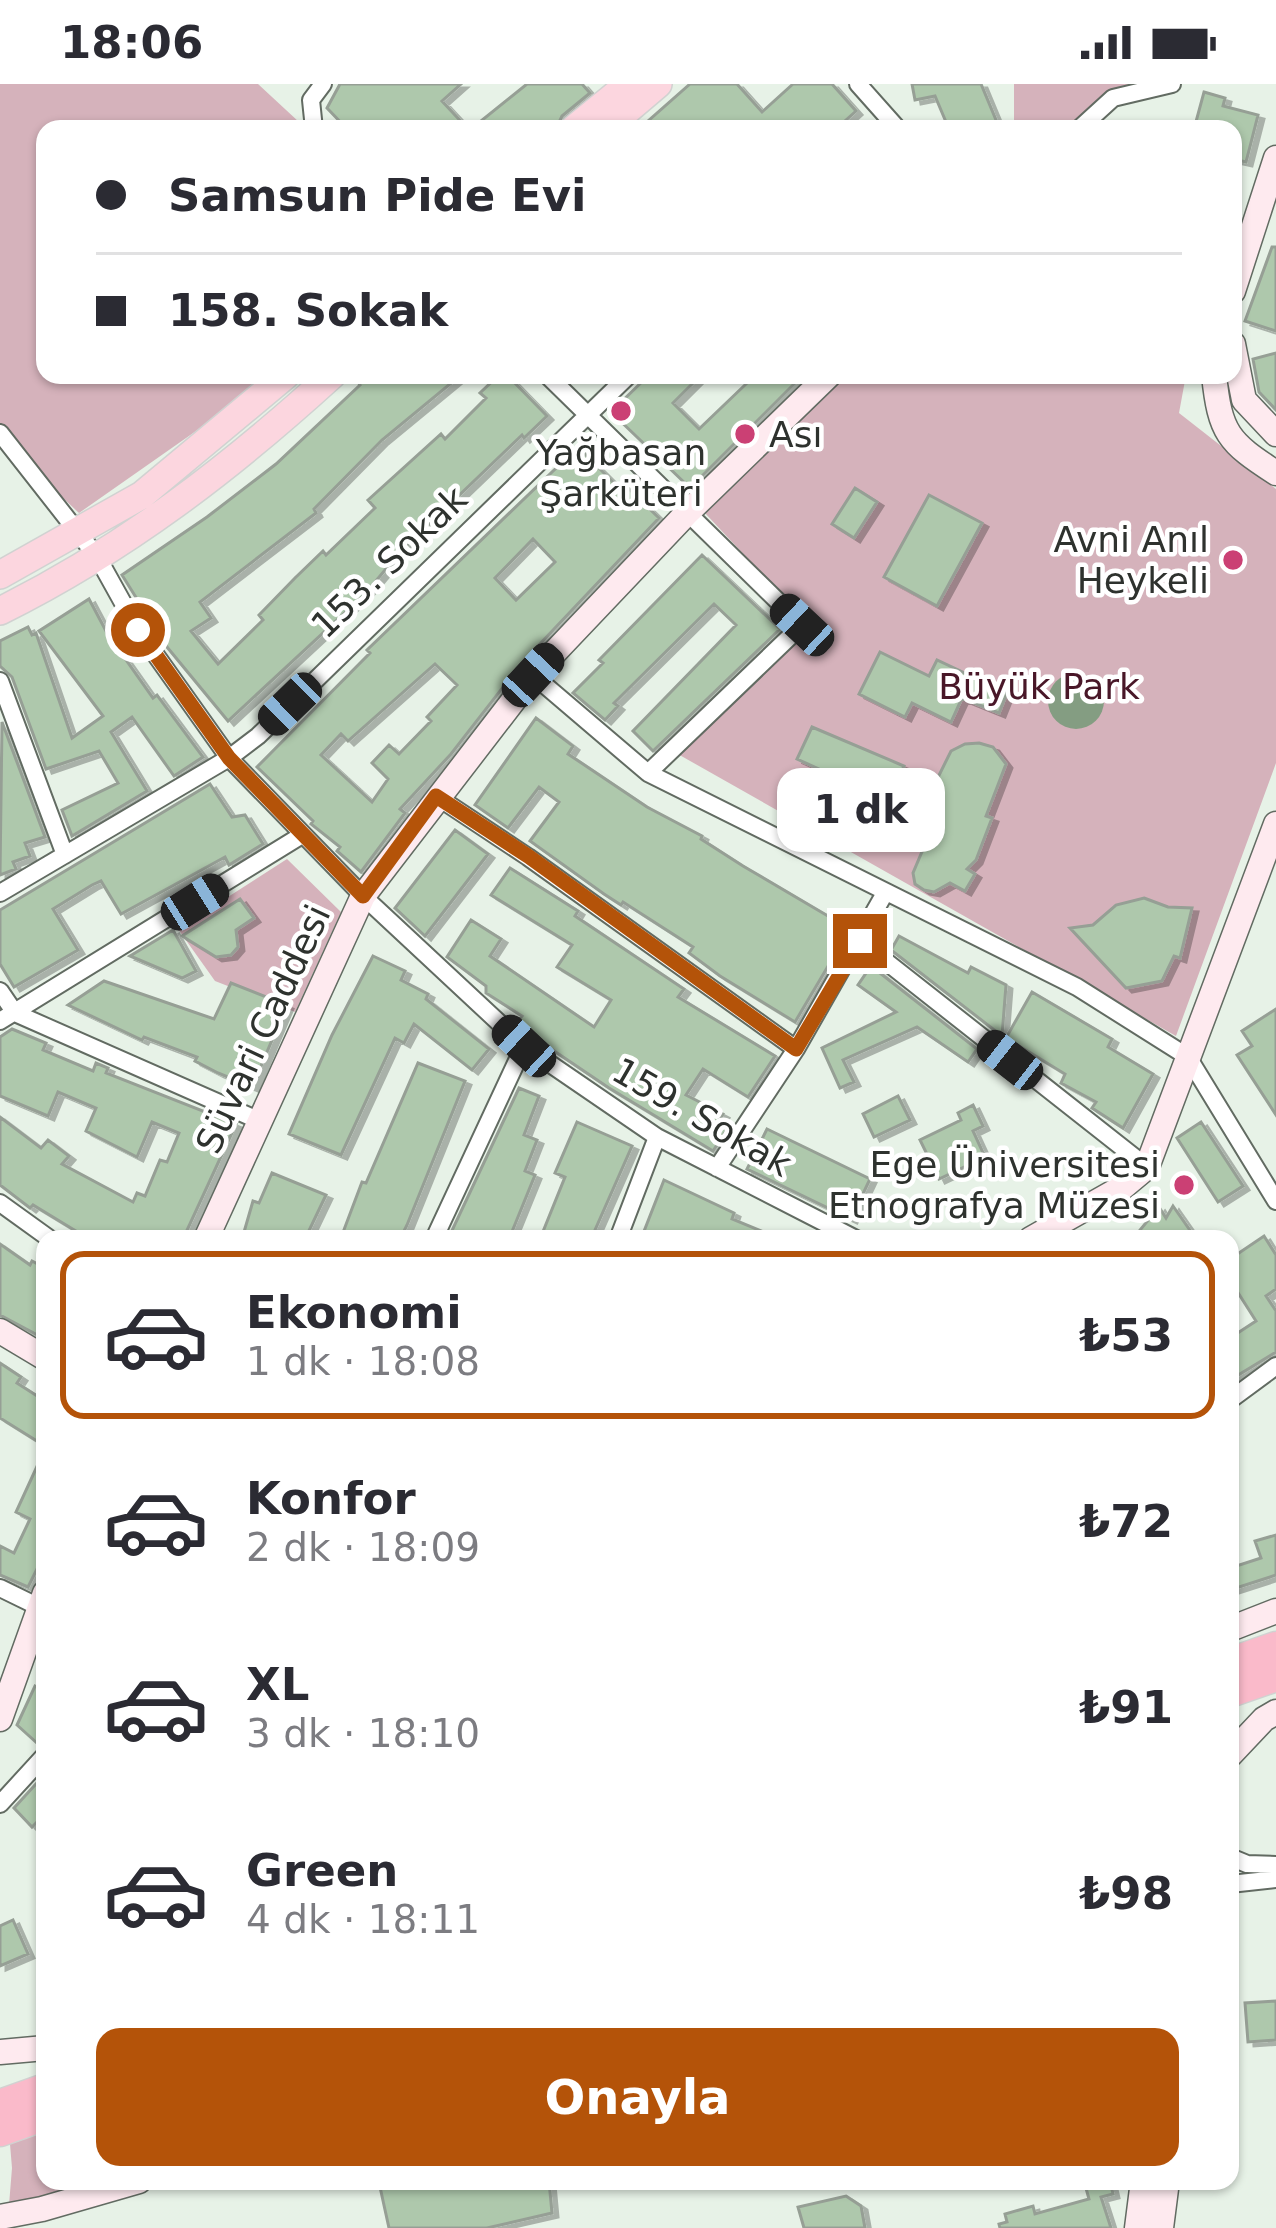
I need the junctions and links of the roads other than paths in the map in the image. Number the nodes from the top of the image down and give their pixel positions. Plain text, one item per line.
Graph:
1 (322, 84) edge
2 (658, 84) edge
3 (859, 84) edge
4 (1172, 84) edge
5 (623, 87) edge
6 (313, 120) edge
7 (584, 120) edge
8 (616, 120) edge
9 (886, 120) edge
10 (1089, 120) edge
11 (1276, 158) edge
12 (1242, 263) edge
13 (275, 384) edge
14 (322, 384) edge
15 (556, 384) edge
16 (620, 384) edge
17 (820, 384) edge
18 (1215, 384) edge
19 (1241, 384) edge
20 (587, 416) junction
21 (0, 433) edge
22 (1276, 434) edge
23 (1276, 473) edge
24 (686, 514) junction
25 (79, 531) junction
26 (98, 558) junction
27 (0, 575) edge
28 (0, 611) edge
29 (533, 675) junction
30 (0, 681) edge
31 (229, 758) junction
32 (648, 773) junction
33 (436, 796) junction
34 (1276, 824) edge
35 (302, 835) junction
36 (65, 855) junction
37 (1276, 858) edge
38 (0, 893) edge
39 (885, 893) junction
40 (363, 896) junction
41 (1251, 897) junction
42 (860, 941) junction
43 (0, 991) edge
44 (8, 1017) edge
45 (524, 1046) junction
46 (796, 1049) junction
47 (1188, 1057) junction
48 (260, 1121) junction
49 (657, 1137) junction
50 (1147, 1167) junction
51 (717, 1168) junction
52 (1276, 1201) edge
53 (0, 1202) edge
54 (38, 1230) edge
55 (210, 1230) edge
56 (438, 1230) edge
57 (621, 1230) edge
58 (838, 1230) edge
59 (1046, 1230) edge
60 (0, 1331) edge
61 (36, 1353) edge
62 (1276, 1366) edge
63 (1239, 1393) edge
64 (0, 1588) edge
65 (36, 1598) edge
66 (1276, 1611) edge
67 (36, 1617) edge
68 (1239, 1626) edge
69 (1239, 1629) edge
70 (1276, 1631) edge
71 (1276, 1647) edge
72 (1239, 1660) edge
73 (1276, 1676) edge
74 (1239, 1690) edge
75 (1276, 1712) edge
76 (0, 1719) edge
77 (1239, 1745) edge
78 (36, 1765) edge
79 (0, 1804) edge
80 (1239, 1861) edge
81 (1276, 1865) edge
82 (1276, 1879) edge
83 (1239, 1883) edge
84 (36, 2049) edge
85 (0, 2052) edge
86 (36, 2092) edge
87 (0, 2105) edge
88 (36, 2118) edge
89 (0, 2132) edge
90 (109, 2190) edge
91 (1142, 2190) edge
92 (1166, 2190) edge
93 (0, 2217) edge
94 (1138, 2228) edge
95 (1161, 2228) edge

1 - 6 street
2 - 8 main road
3 - 9 street
4 - 10 street
5 - 7 main road
11 - 12 main road
13 - 25 main road
14 - 26 main road
15 - 20 street
16 - 20 street, 153. Sokak
17 - 24 main road, Süvari Caddesi
18 - 23 main road
19 - 22 main road
20 - 24 street
20 - 31 street, 153. Sokak
21 - 25 street, 159. Sokak
24 - 29 main road, Süvari Caddesi
24 - 32 street
25 - 26 street, 159. Sokak
25 - 27 main road
26 - 28 main road
26 - 31 street, 159. Sokak
29 - 32 street
29 - 33 main road, Süvari Caddesi
30 - 36 street
31 - 35 street, 159. Sokak
31 - 36 street, 153. Sokak
32 - 39 street
33 - 40 main road, Süvari Caddesi
33 - 46 street
34 - 41 main road
35 - 40 street, 159. Sokak
35 - 44 street
36 - 38 street, 153. Sokak
37 - 41 main road
39 - 42 street
39 - 47 street
40 - 45 street, 159. Sokak
40 - 48 main road, Süvari Caddesi
41 - 47 main road
42 - 46 street
42 - 50 street
43 - 44 street
44 - 48 street
45 - 49 street, 159. Sokak
45 - 56 street
46 - 51 street
47 - 50 main road
47 - 52 street
48 - 55 main road, Süvari Caddesi
49 - 51 street, 159. Sokak
49 - 57 street
50 - 59 main road
51 - 58 street, 159. Sokak
53 - 54 street
60 - 61 main road
62 - 63 street
64 - 65 street
66 - 68 main road
67 - 76 main road
69 - 70 main road
71 - 72 highway
73 - 74 highway
75 - 77 main road
78 - 79 street
80 - 81 street
82 - 83 street
84 - 85 main road
86 - 87 highway
88 - 89 highway
90 - 93 main road
91 - 94 main road
92 - 95 main road

